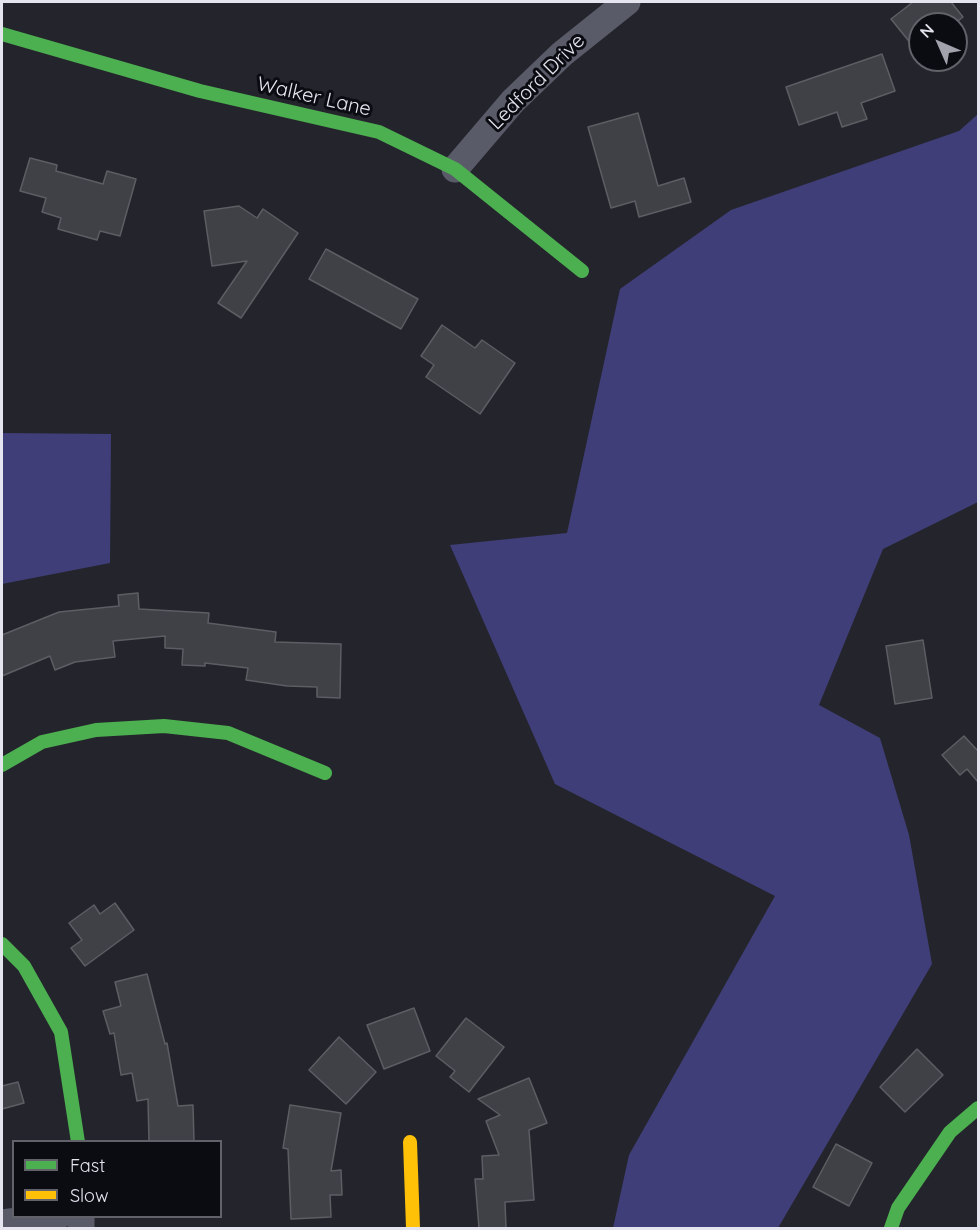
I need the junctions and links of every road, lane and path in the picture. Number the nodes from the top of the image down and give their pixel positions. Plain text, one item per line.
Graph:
1 (627, 2) edge
2 (2, 34) edge
3 (455, 169) junction
4 (582, 271) dead end
5 (2, 765) edge
6 (325, 773) dead end
7 (2, 944) edge
8 (978, 1108) edge
9 (78, 1140) edge
10 (410, 1142) dead end
11 (42, 1218) edge
12 (2, 1223) edge
13 (413, 1228) edge
14 (891, 1228) edge

1 - 3 street, Ledford Drive
2 - 3 street, Walker Lane
3 - 4 street, Walker Lane
5 - 6 street
7 - 9 street
8 - 14 street
10 - 13 street
11 - 12 street

